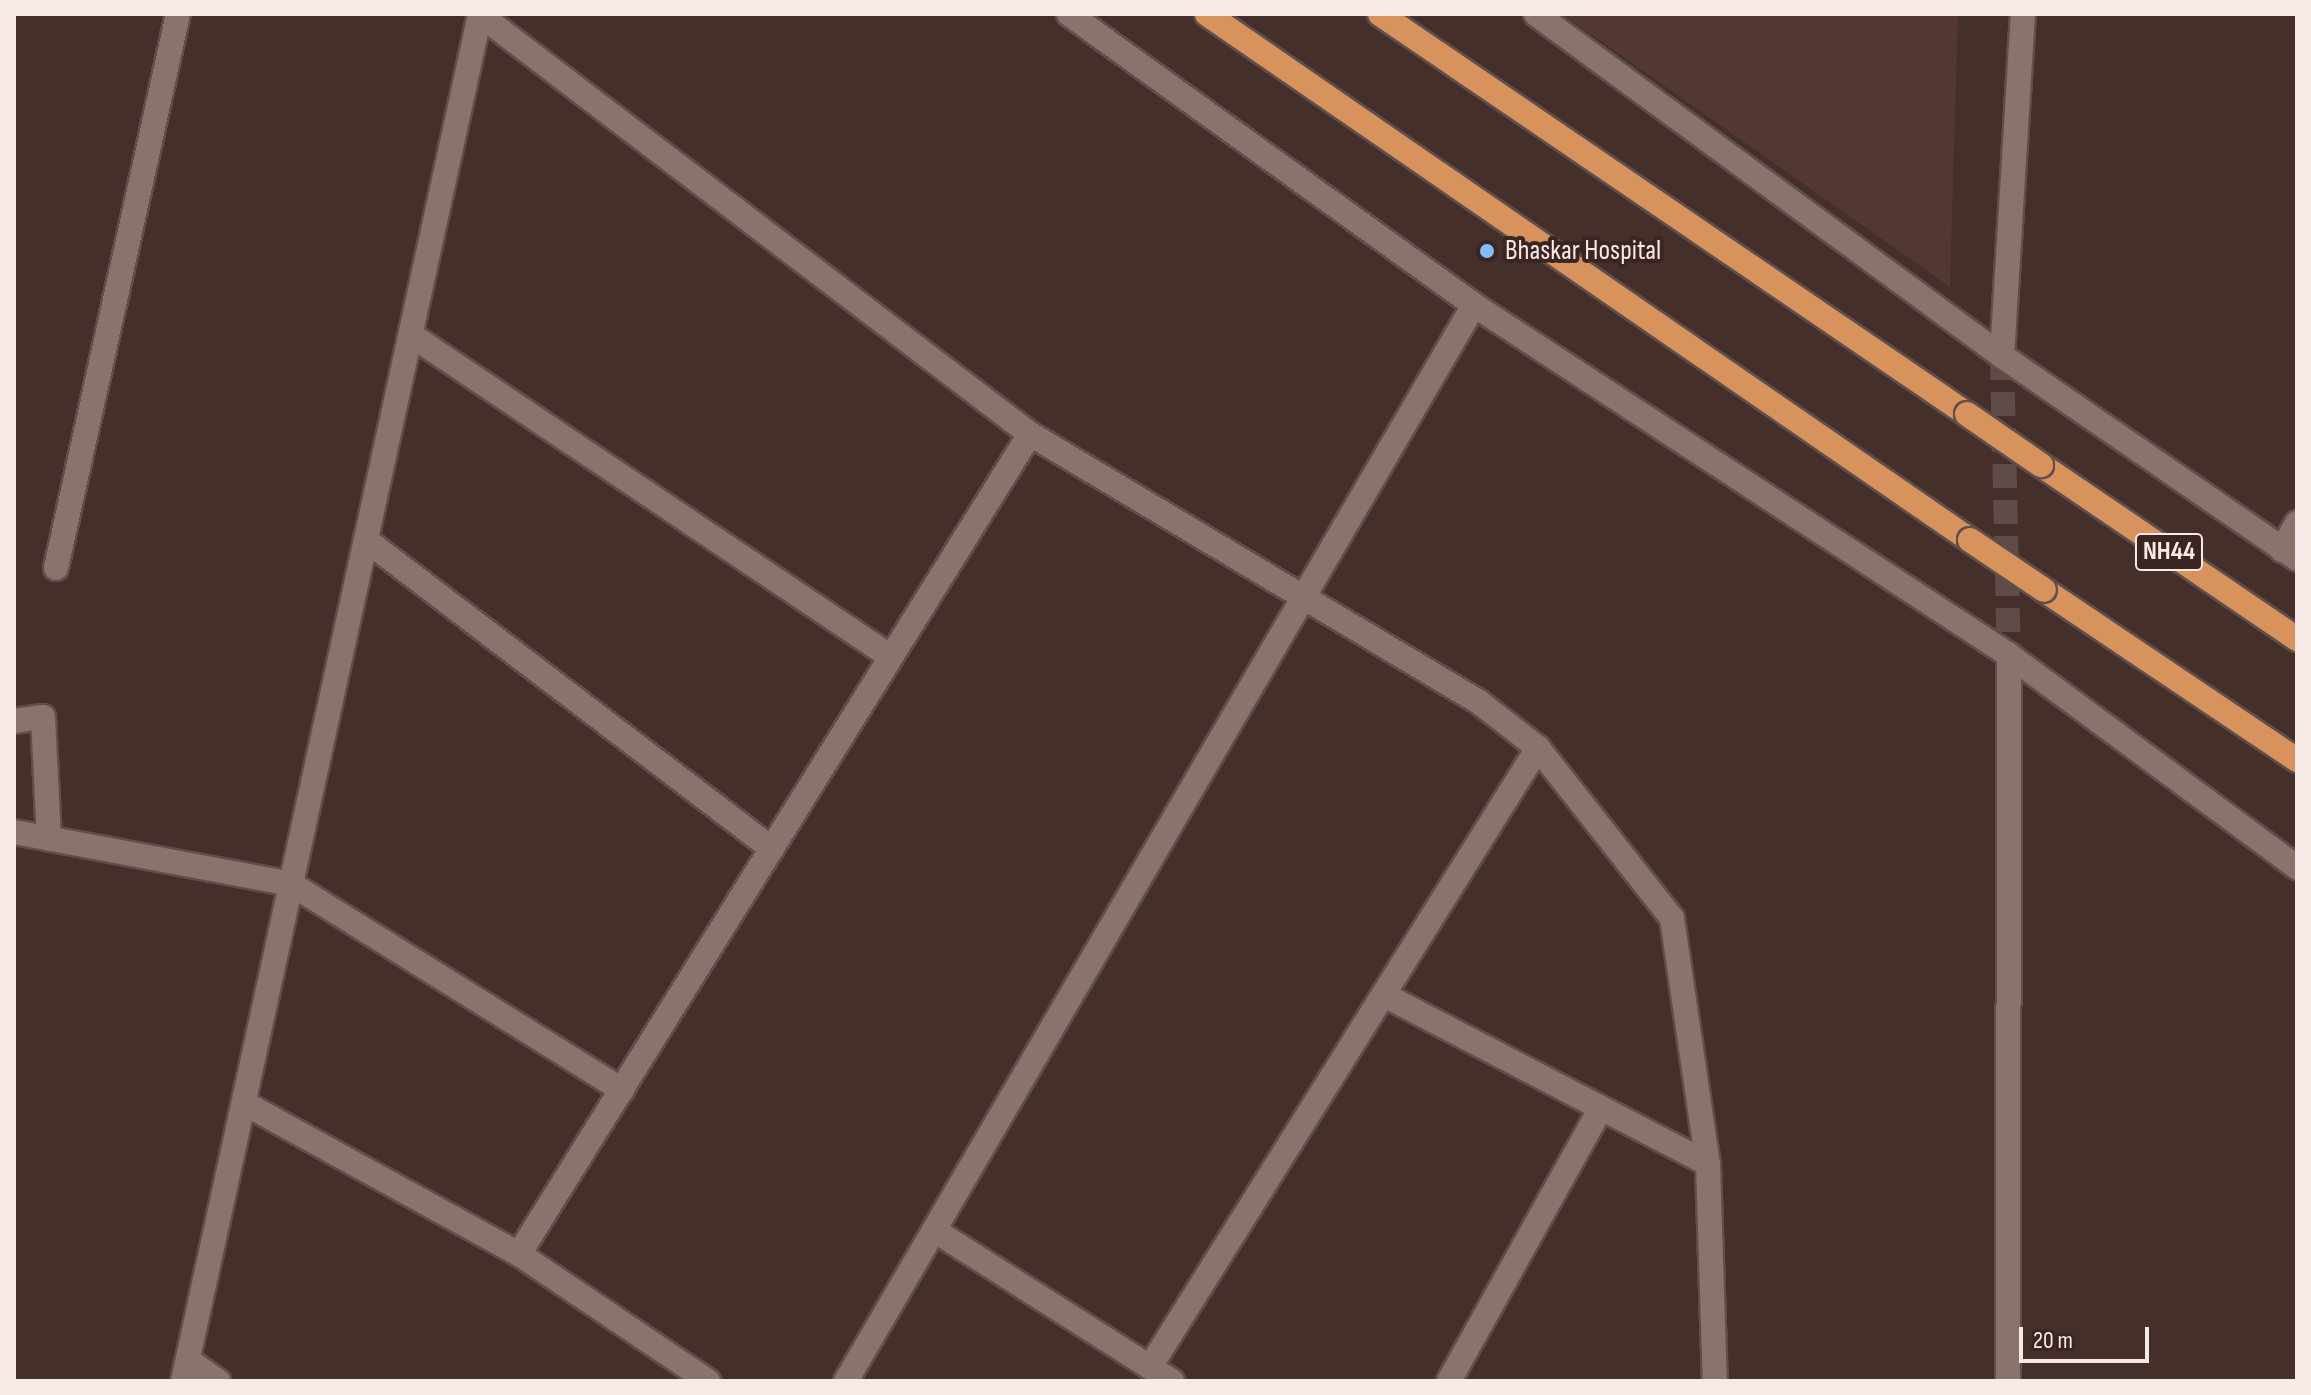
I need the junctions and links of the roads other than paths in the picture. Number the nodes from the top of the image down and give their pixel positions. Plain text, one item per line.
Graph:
1 (178, 14) edge
2 (480, 14) edge
3 (1069, 14) edge
4 (1207, 14) edge
5 (1380, 14) edge
6 (1536, 14) edge
7 (2023, 14) edge
8 (1474, 305) junction
9 (411, 335) junction
10 (2002, 356) junction
11 (1030, 434) junction
12 (2297, 523) edge
13 (366, 540) junction
14 (2290, 554) edge
15 (56, 568) dead end
16 (1303, 597) junction
17 (2297, 639) edge
18 (2009, 655) junction
19 (891, 657) junction
20 (14, 721) edge
21 (1538, 748) junction
22 (2297, 760) edge
23 (14, 832) edge
24 (49, 839) junction
25 (772, 849) junction
26 (2297, 867) edge
27 (291, 884) junction
28 (1384, 995) junction
29 (622, 1090) junction
30 (244, 1103) junction
31 (1601, 1108) junction
32 (1708, 1164) junction
33 (934, 1230) junction
34 (519, 1254) junction
35 (1150, 1367) junction
36 (186, 1370) edge
37 (218, 1381) edge
38 (708, 1381) edge
39 (846, 1381) edge
40 (1172, 1381) edge
41 (1449, 1381) edge
42 (1715, 1381) edge
43 (2008, 1381) edge

1 - 15 street
2 - 9 street
2 - 11 street
3 - 8 street
4 - 22 highway, bridge
5 - 17 highway, NH44, bridge
6 - 10 street
7 - 10 street
8 - 16 street
8 - 18 street
9 - 13 street
9 - 19 street
10 - 14 street
11 - 16 street
11 - 19 street
12 - 14 street
13 - 25 street
13 - 27 street
16 - 21 street
16 - 33 street
18 - 26 street
18 - 43 street
19 - 25 street
20 - 24 street
21 - 28 street
21 - 32 street
23 - 24 street
24 - 27 street
25 - 29 street
27 - 29 street
27 - 30 street
28 - 31 street
28 - 35 street
29 - 34 street
30 - 34 street
30 - 36 street
31 - 32 street
31 - 41 street
32 - 42 street
33 - 35 street
33 - 39 street
34 - 38 street
35 - 40 street
36 - 37 street

